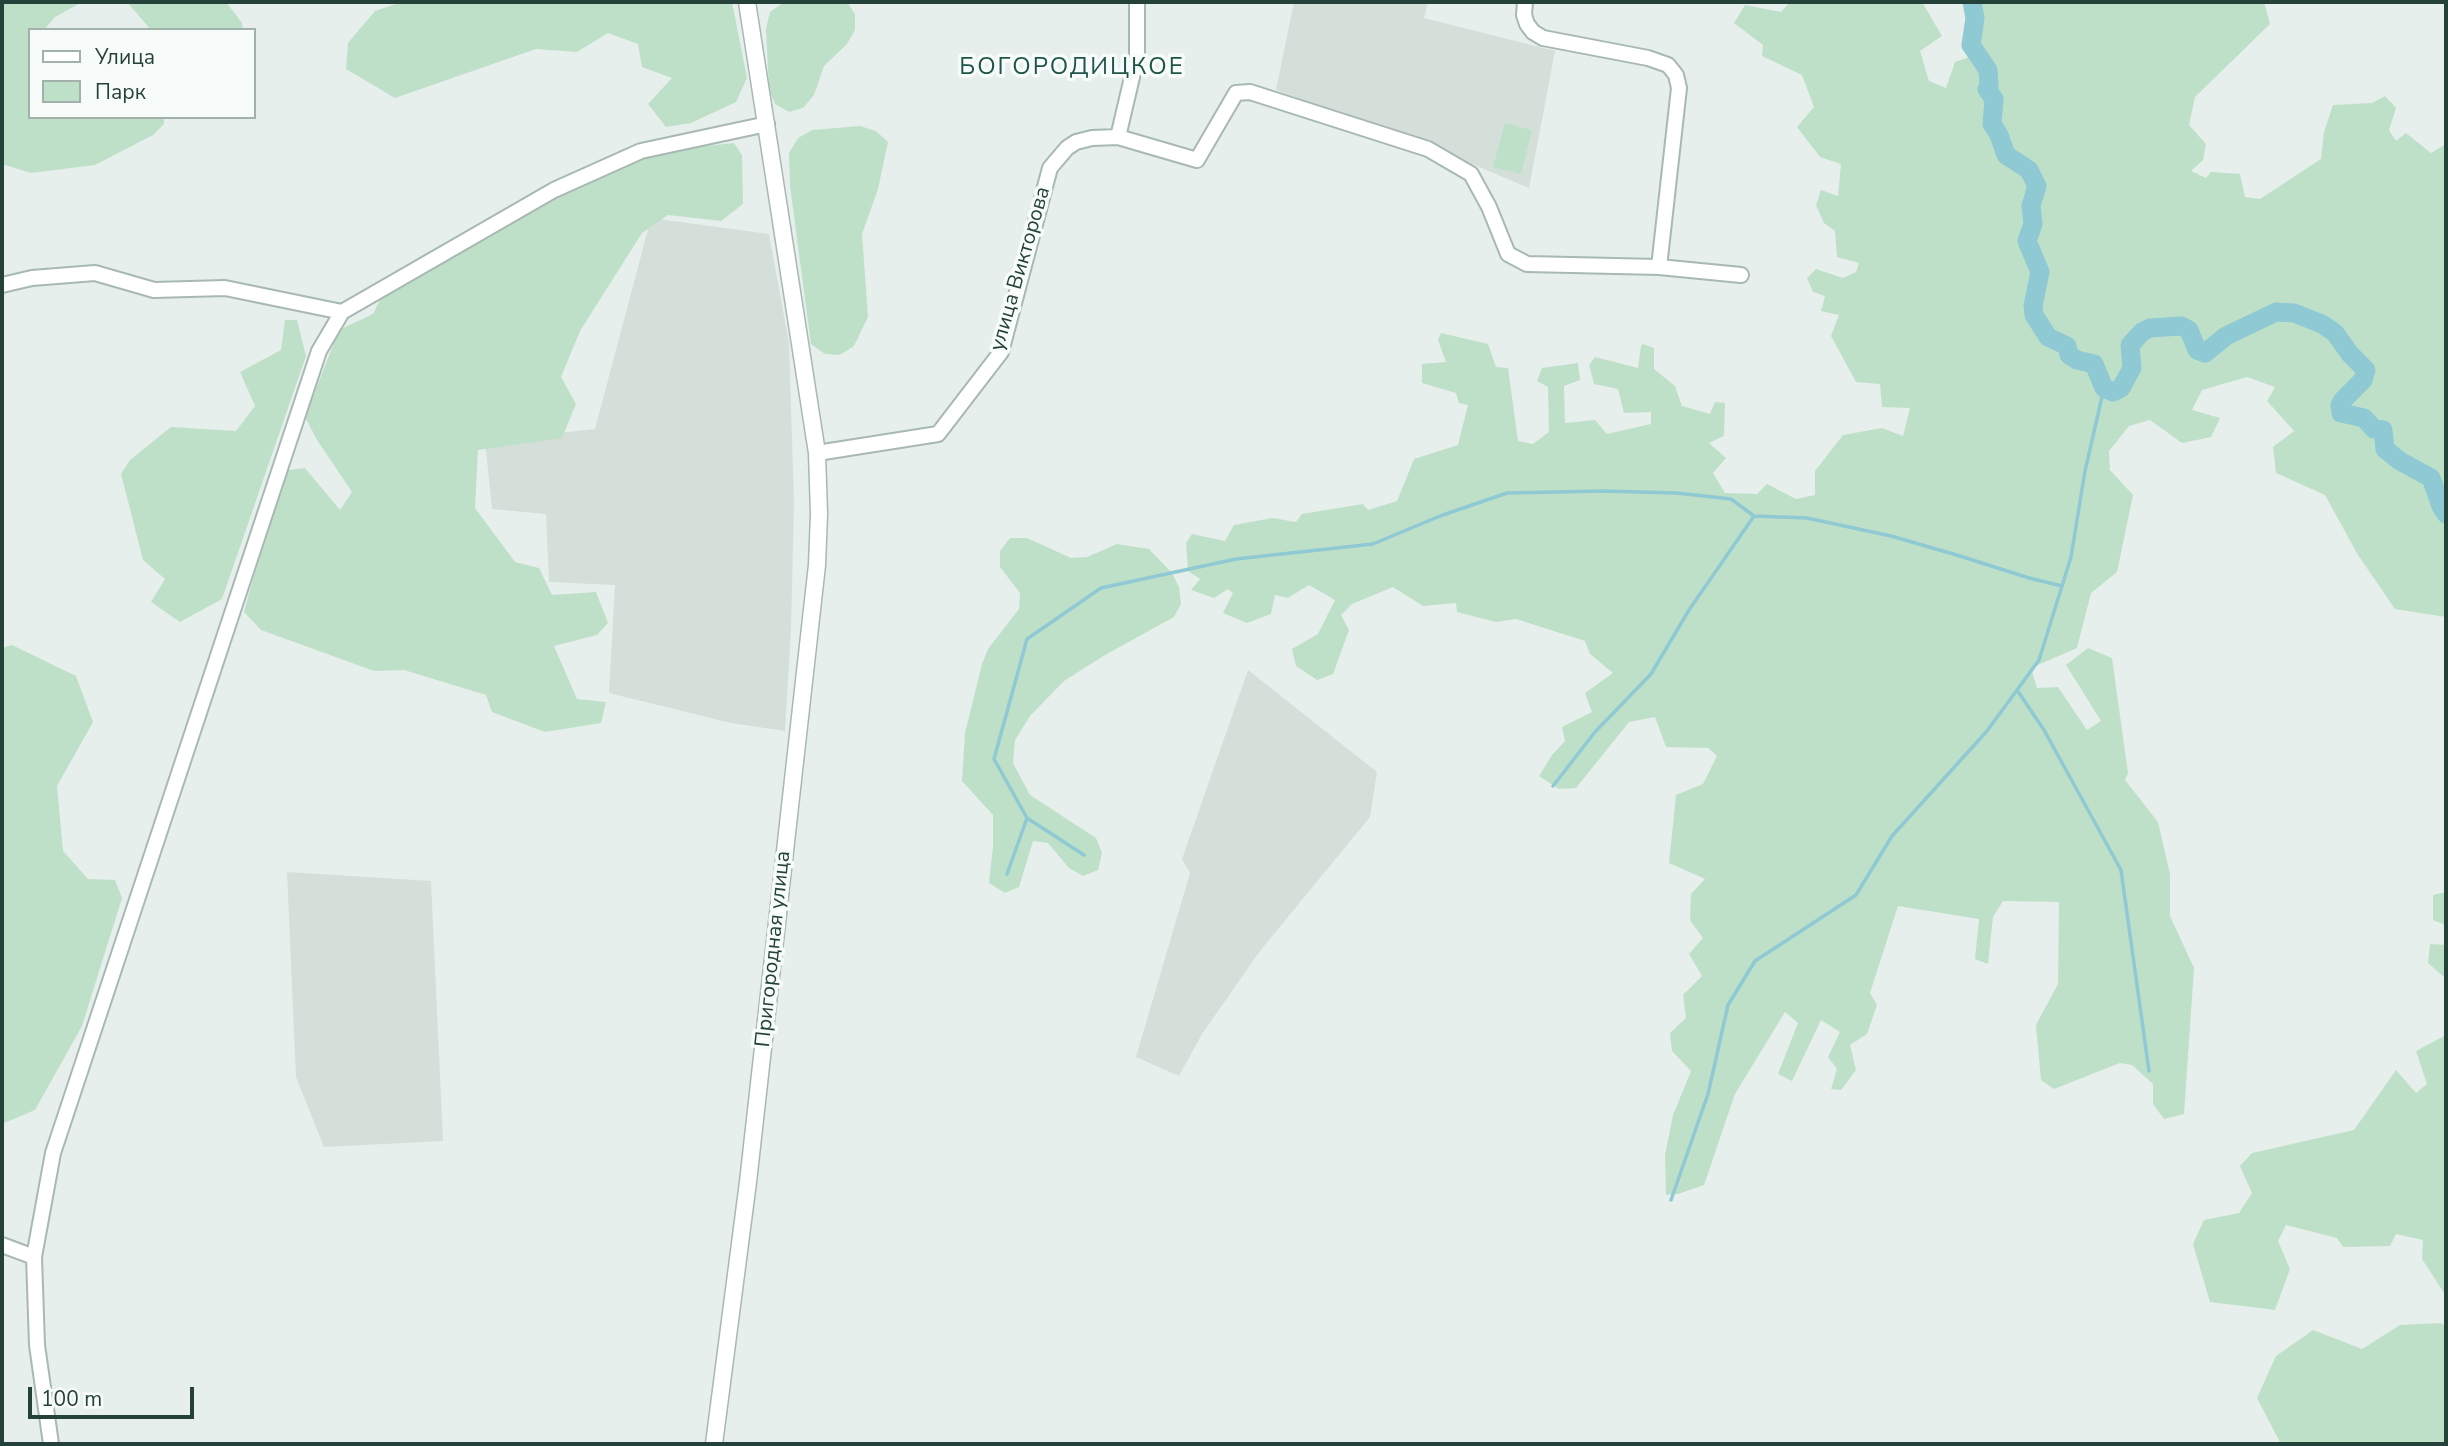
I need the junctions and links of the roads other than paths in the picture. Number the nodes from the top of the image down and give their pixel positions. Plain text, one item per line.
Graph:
1 (1137, 2) edge
2 (1525, 2) edge
3 (750, 3) edge
4 (767, 124) junction
5 (1118, 137) junction
6 (1659, 267) junction
7 (1741, 275) dead end
8 (2, 285) edge
9 (342, 312) junction
10 (817, 453) junction
11 (2, 1245) edge
12 (34, 1257) junction
13 (51, 1444) edge
14 (714, 1444) edge

1 - 5 street
2 - 6 street
3 - 4 street, Пригородная улица
4 - 9 street
4 - 10 street, Пригородная улица
5 - 6 street, улица Викторова
5 - 10 street, улица Викторова
6 - 7 street
8 - 9 street
9 - 12 street
10 - 14 street, Пригородная улица
11 - 12 street
12 - 13 street

